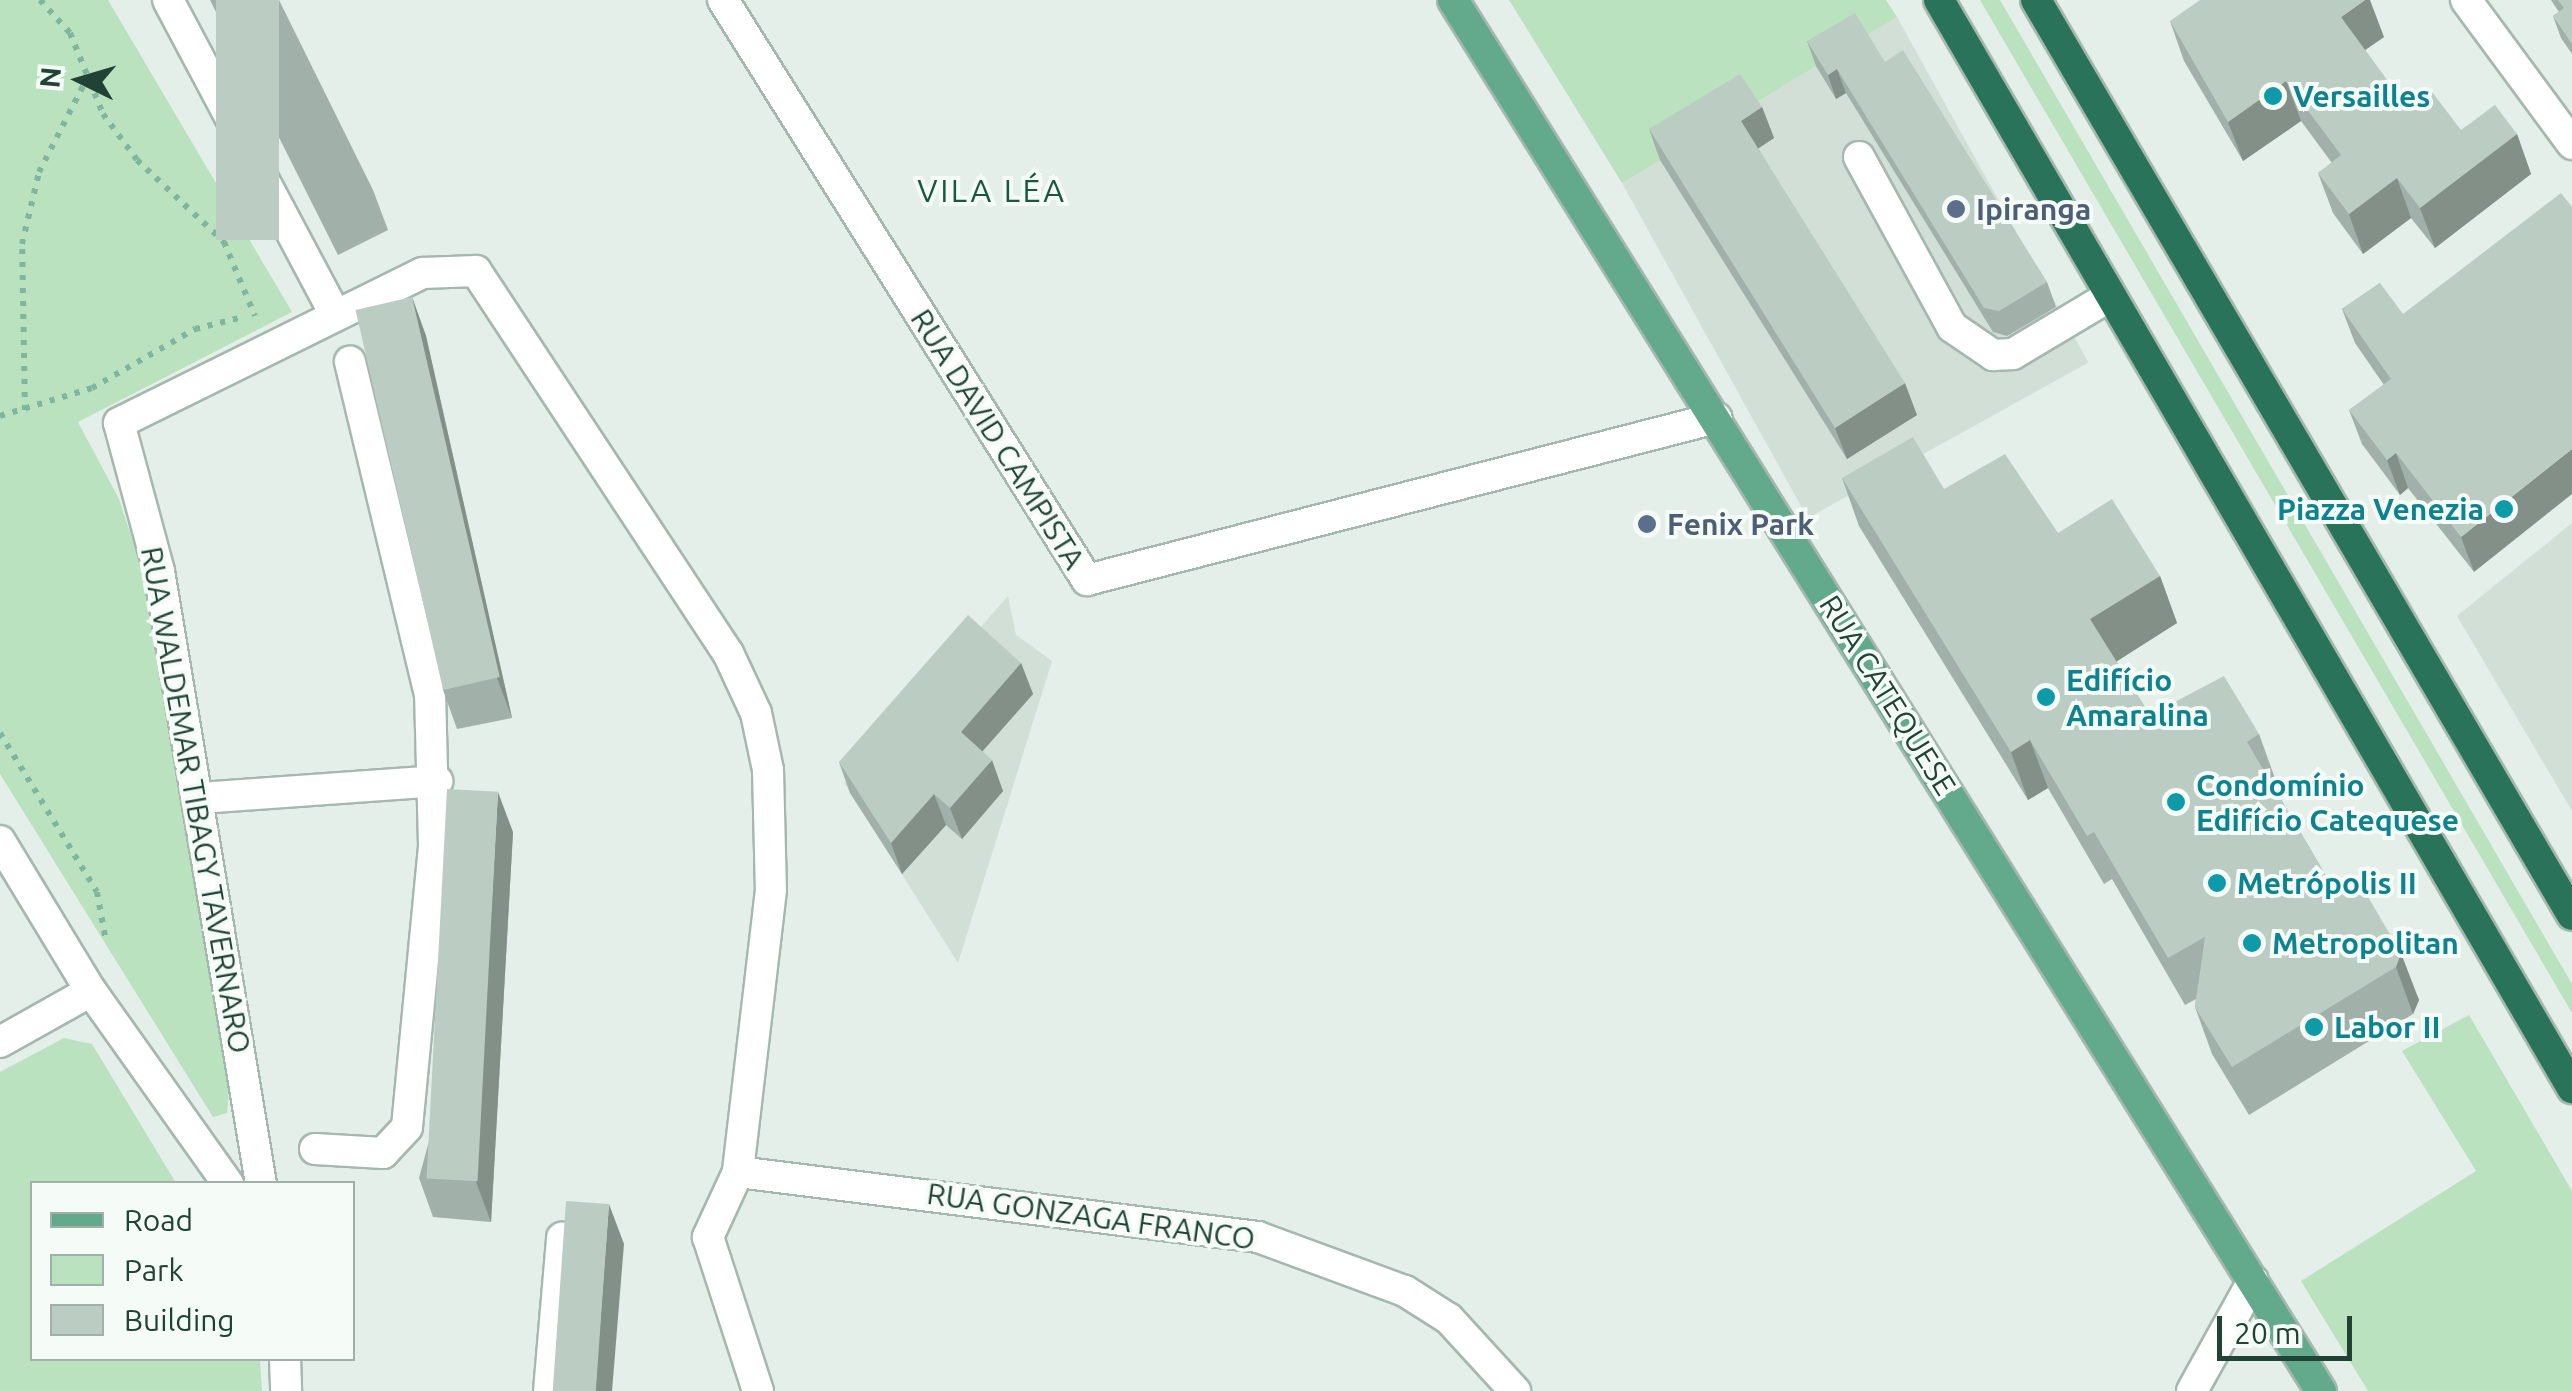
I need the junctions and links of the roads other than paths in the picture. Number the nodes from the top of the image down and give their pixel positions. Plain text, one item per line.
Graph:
1 (168, 0) edge
2 (723, 0) edge
3 (1453, 0) edge
4 (1939, 0) edge
5 (2036, 0) edge
6 (2466, 0) edge
7 (2572, 144) edge
8 (1859, 157) dead end
9 (2110, 296) junction
10 (334, 312) junction
11 (350, 361) dead end
12 (1716, 418) junction
13 (437, 781) junction
14 (201, 798) junction
15 (0, 841) edge
16 (2572, 915) edge
17 (91, 991) junction
18 (0, 1042) edge
19 (2572, 1088) edge
20 (315, 1149) dead end
21 (738, 1172) junction
22 (226, 1181) edge
23 (261, 1181) edge
24 (562, 1238) edge
25 (2253, 1281) junction
26 (285, 1361) edge
27 (286, 1391) edge
28 (549, 1391) edge
29 (758, 1391) edge
30 (1516, 1391) edge
31 (2192, 1391) edge
32 (2320, 1391) edge

1 - 10 street
2 - 12 street, RUA DAVID CAMPISTA
3 - 12 main road, RUA CATEQUESE
4 - 9 highway
5 - 16 highway
6 - 7 street
8 - 9 street
9 - 19 highway
10 - 14 street, RUA WALDEMAR TIBAGY TAVERNARO
10 - 21 street, RUA WALDEMAR TIBAGY TAVERNARO
11 - 13 street
12 - 25 main road, RUA CATEQUESE
13 - 14 street
13 - 20 street
14 - 23 street, RUA WALDEMAR TIBAGY TAVERNARO
15 - 17 street
17 - 18 street
17 - 22 street
21 - 29 street, RUA WALDEMAR TIBAGY TAVERNARO
21 - 30 street, RUA GONZAGA FRANCO
24 - 28 street
25 - 31 street
25 - 32 main road, RUA CATEQUESE
26 - 27 street

